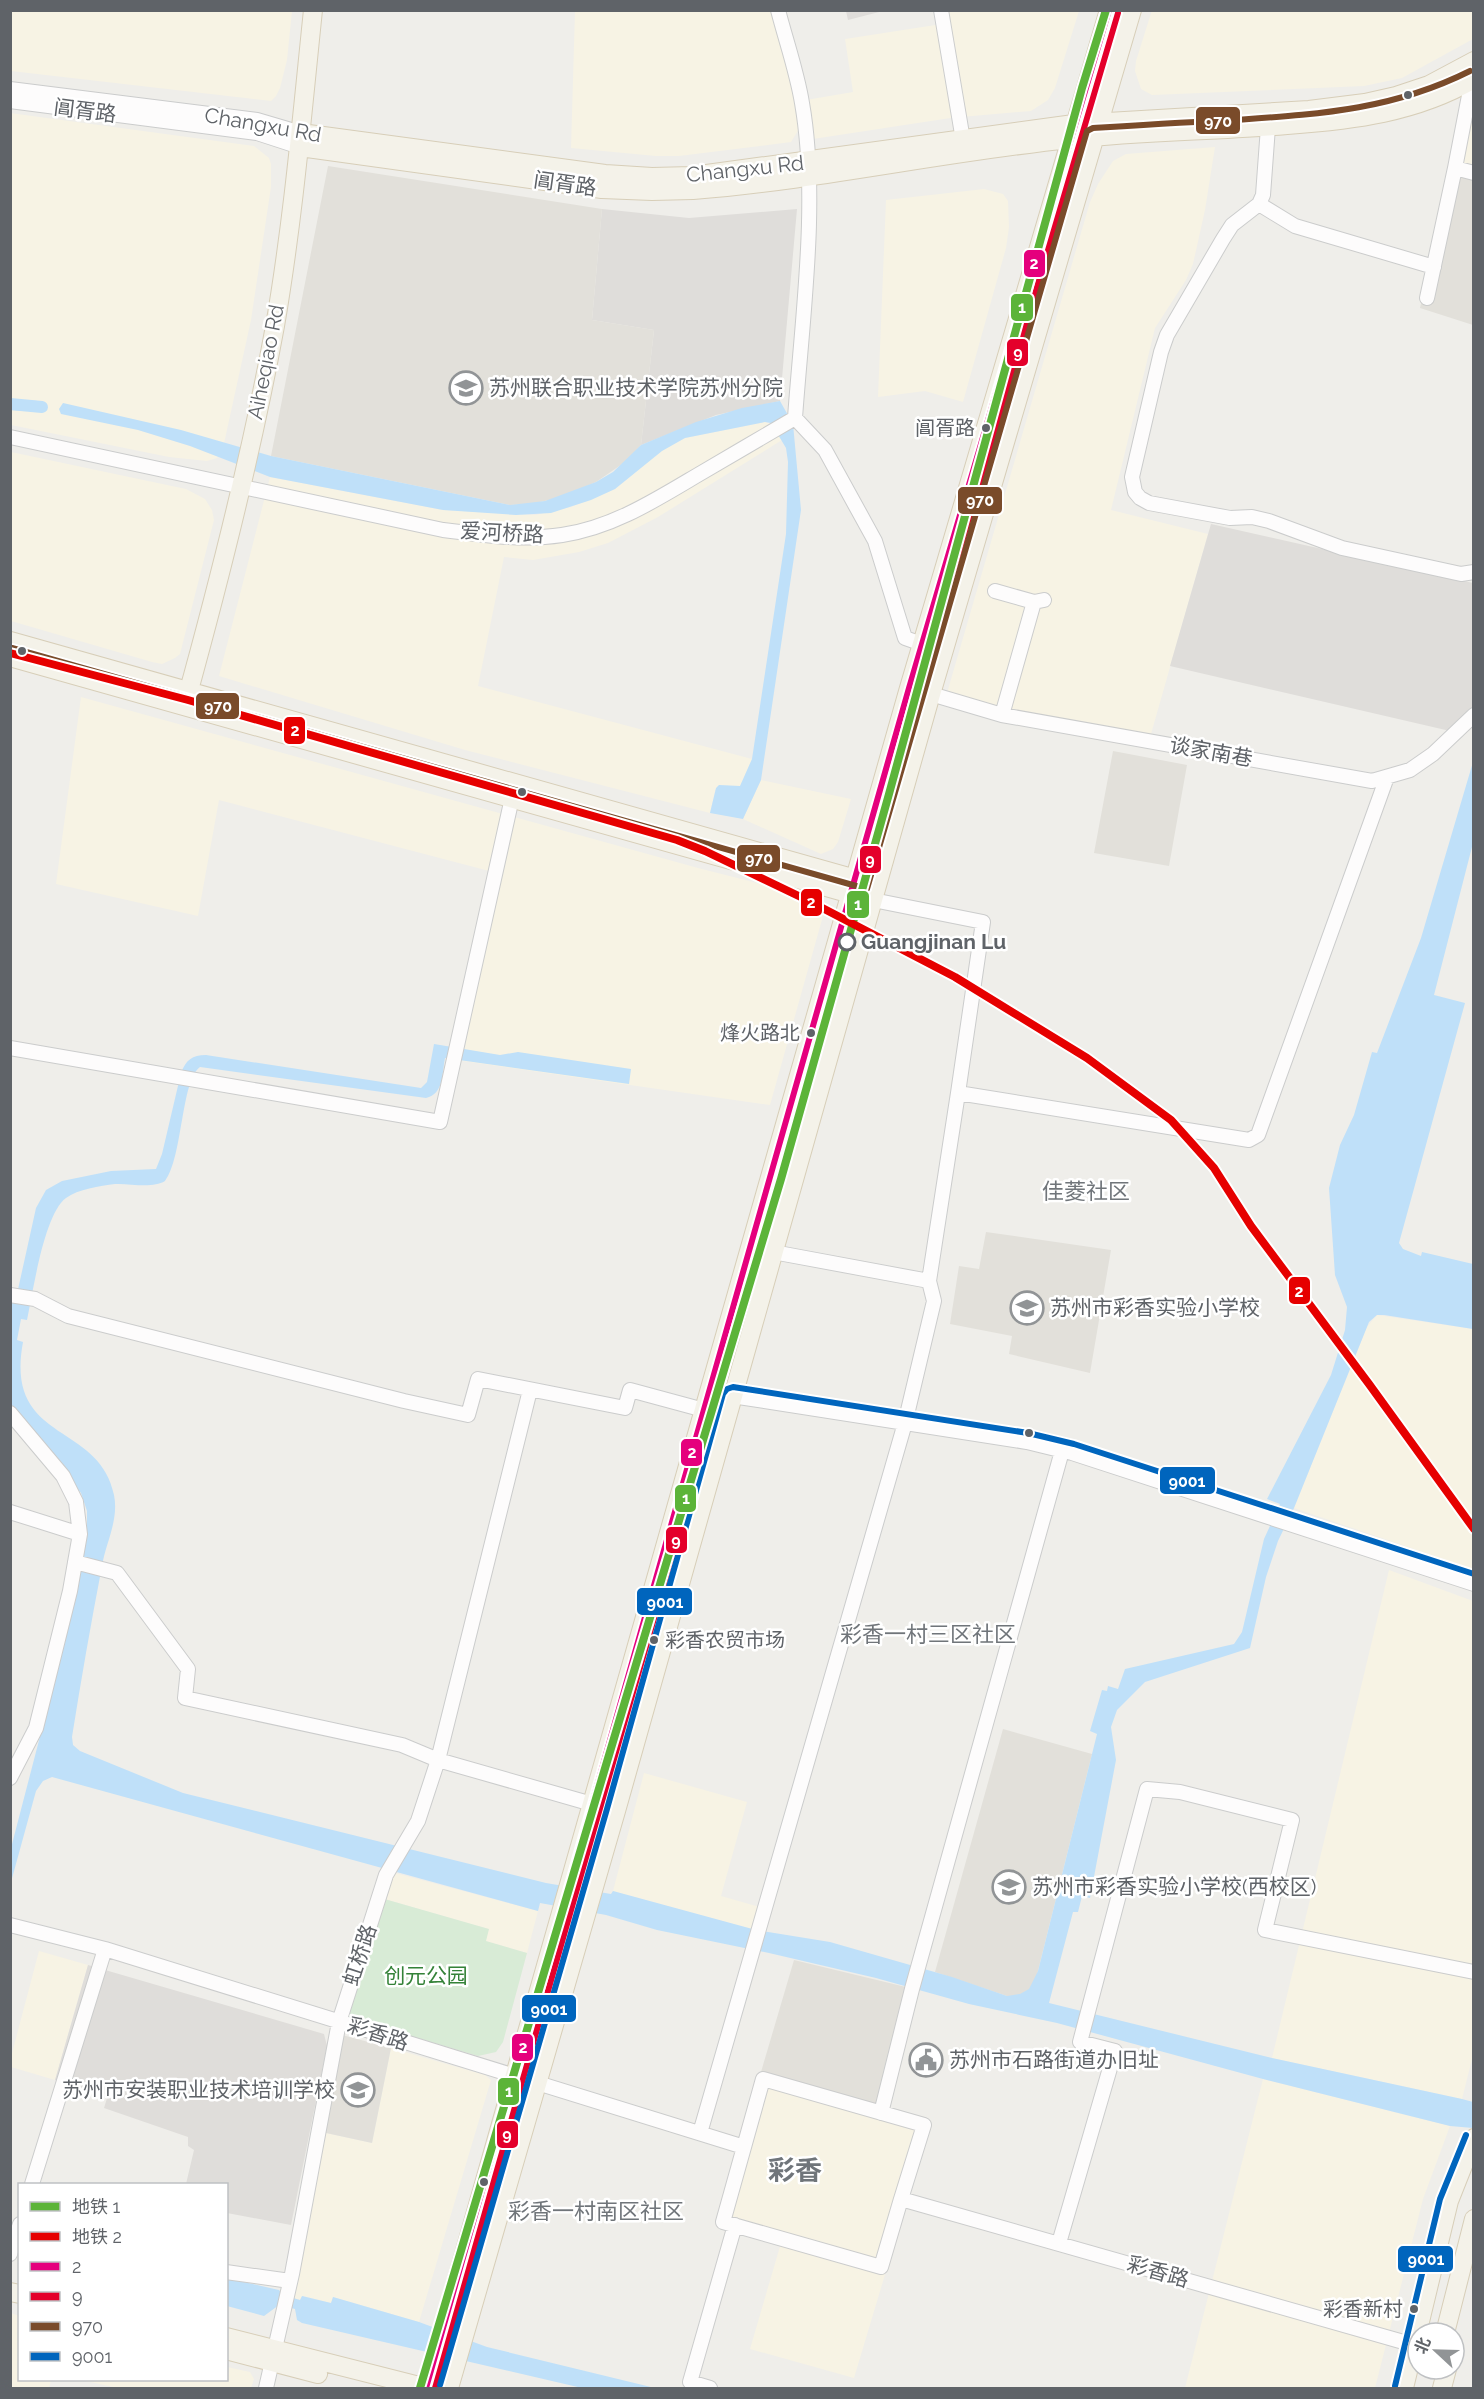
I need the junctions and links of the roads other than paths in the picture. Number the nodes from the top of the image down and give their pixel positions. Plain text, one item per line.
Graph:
1 (778, 10) edge
2 (941, 10) edge
3 (1109, 10) edge
4 (1132, 10) edge
5 (313, 11) edge
6 (1471, 72) edge
7 (10, 89) edge
8 (10, 101) edge
9 (1268, 127) junction
10 (1096, 129) junction
11 (1072, 131) junction
12 (300, 140) junction
13 (963, 140) junction
14 (1455, 168) junction
15 (808, 169) junction
16 (1473, 173) edge
17 (1259, 204) junction
18 (1434, 267) junction
19 (1427, 298) dead end
20 (793, 419) junction
21 (10, 437) edge
22 (242, 481) junction
23 (945, 566) junction
24 (967, 572) junction
25 (1473, 572) edge
26 (995, 591) dead end
27 (10, 641) edge
28 (922, 644) junction
29 (10, 657) edge
30 (931, 694) junction
31 (186, 698) junction
32 (1002, 715) junction
33 (1473, 715) edge
34 (1387, 777) junction
35 (512, 798) junction
36 (853, 886) junction
37 (875, 892) junction
38 (10, 1048) edge
39 (958, 1093) junction
40 (773, 1252) junction
41 (929, 1281) junction
42 (10, 1295) edge
43 (530, 1390) junction
44 (710, 1390) junction
45 (732, 1396) junction
46 (704, 1410) junction
47 (10, 1413) edge
48 (905, 1423) junction
49 (1062, 1451) junction
50 (10, 1512) edge
51 (80, 1534) junction
52 (78, 1563) junction
53 (1473, 1584) edge
54 (438, 1760) junction
55 (10, 1778) edge
56 (592, 1804) junction
57 (10, 1925) edge
58 (105, 1949) junction
59 (1473, 1972) edge
60 (339, 2022) junction
61 (515, 2076) junction
62 (536, 2082) junction
63 (881, 2113) junction
64 (700, 2133) junction
65 (1473, 2140) edge
66 (744, 2147) junction
67 (32, 2183) edge
68 (901, 2199) junction
69 (1467, 2212) edge
70 (17, 2224) edge
71 (735, 2225) junction
72 (1059, 2243) junction
73 (11, 2251) edge
74 (1473, 2263) edge
75 (228, 2273) edge
76 (287, 2294) junction
77 (1420, 2321) edge
78 (1433, 2321) edge
79 (1447, 2321) edge
80 (1459, 2321) edge
81 (228, 2338) edge
82 (1406, 2343) edge
83 (228, 2350) edge
84 (272, 2356) junction
85 (266, 2388) edge
86 (376, 2388) edge
87 (426, 2388) edge
88 (450, 2388) edge
89 (710, 2388) edge

1 - 15 street
2 - 13 street
3 - 11 main road
4 - 10 main road
5 - 12 main road, Aiheqiao Rd
6 - 9 main road
6 - 10 main road, Changxu Rd
6 - 14 street
7 - 12 street, Changxu Rd
8 - 12 street, 阊胥路
9 - 10 main road
9 - 17 street
10 - 11 main road, Changxu Rd
10 - 24 main road
11 - 13 main road, Changxu Rd
11 - 15 main road
11 - 23 main road
12 - 15 main road, Changxu Rd
12 - 22 main road, Aiheqiao Rd
13 - 15 main road, Changxu Rd
14 - 16 street
14 - 18 street
15 - 20 street
17 - 18 street
17 - 25 street
18 - 19 street
20 - 22 street, 爱河桥路
20 - 28 street
21 - 22 street, 爱河桥路
22 - 31 main road, Aiheqiao Rd
23 - 24 main road
23 - 28 main road
24 - 30 main road
26 - 32 street
27 - 31 main road
28 - 36 main road
29 - 31 main road
30 - 32 street, 谈家南巷
30 - 37 main road
31 - 35 main road
31 - 36 main road
32 - 34 street, 谈家南巷
33 - 34 street, 谈家南巷
34 - 39 street
35 - 36 main road
35 - 38 street
36 - 37 main road
36 - 44 main road
37 - 39 street
37 - 40 main road
39 - 41 street
40 - 41 street
40 - 45 main road
41 - 48 street
42 - 43 street
43 - 46 street
43 - 54 street, 虹桥路
44 - 45 street
44 - 46 main road
45 - 48 street
45 - 62 main road
46 - 56 main road
47 - 51 street
48 - 49 street
48 - 64 street
49 - 53 street
49 - 63 street
50 - 51 street
51 - 52 street
52 - 54 street
52 - 55 street
54 - 56 street
54 - 60 street, 虹桥路
56 - 61 main road
57 - 58 street, 彩香路
58 - 60 street, 彩香路
58 - 67 street
59 - 72 street
60 - 61 street, 彩香路
60 - 76 street, 虹桥路
61 - 62 street, 彩香路
61 - 87 main road
62 - 64 street, 彩香路
62 - 88 main road
63 - 66 street
63 - 68 street
64 - 66 street, 彩香路
65 - 69 main road
65 - 77 main road
66 - 71 street
68 - 71 street
68 - 72 street, 彩香路
69 - 78 main road
69 - 79 main road
70 - 73 street
71 - 89 street
72 - 82 street, 彩香路
74 - 80 main road
75 - 76 street
76 - 84 street, 虹桥路
81 - 84 main road
83 - 84 main road
84 - 85 street, 虹桥路
84 - 86 main road
84 - 87 main road

